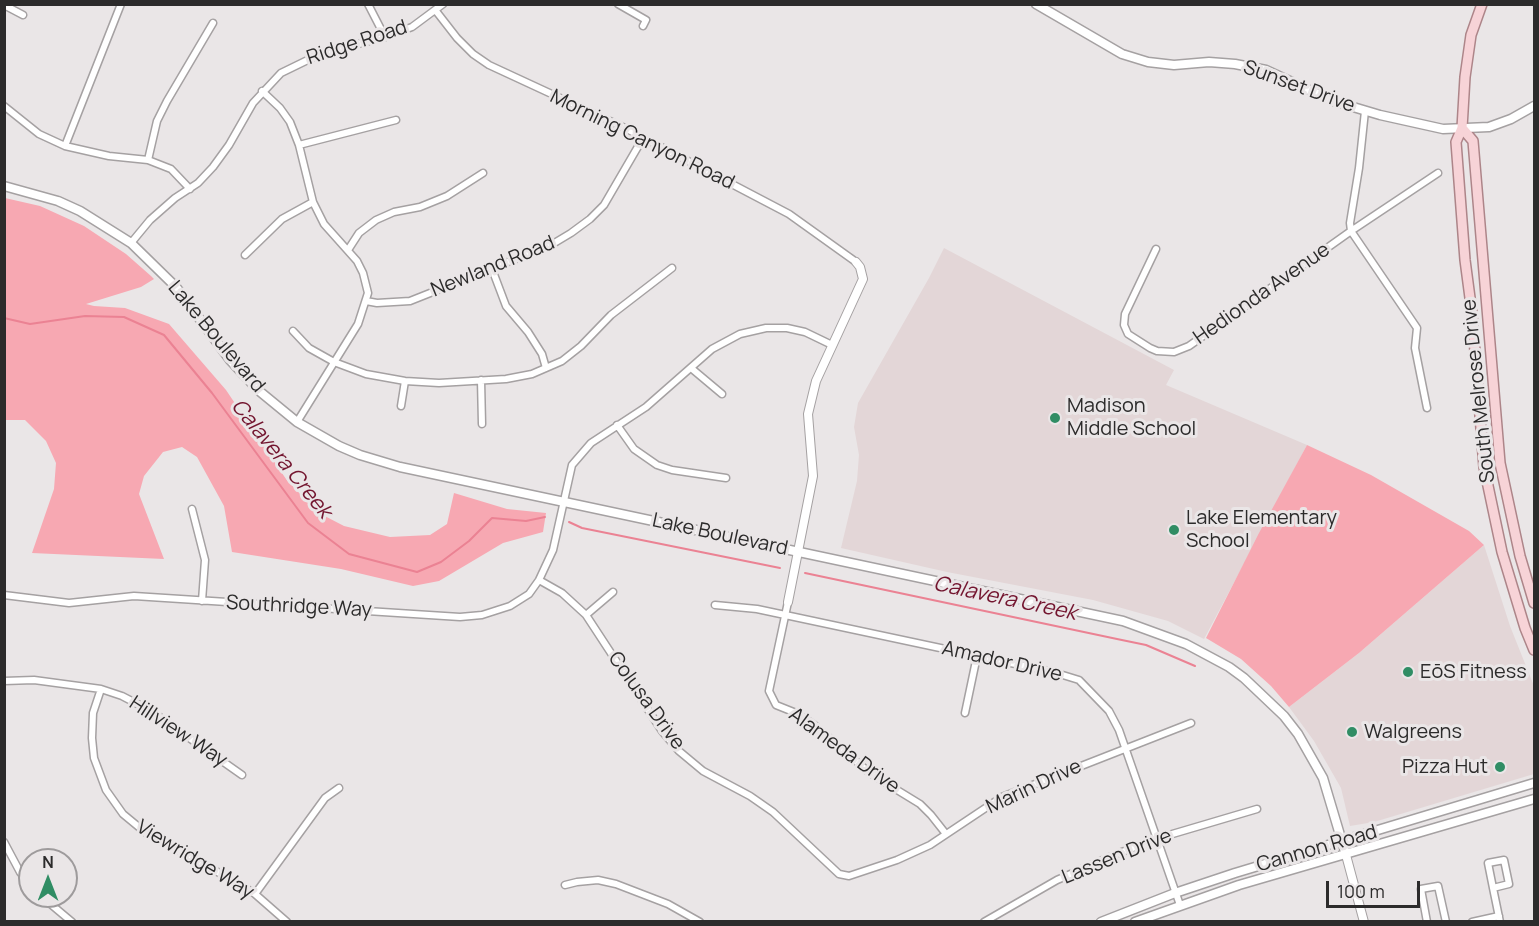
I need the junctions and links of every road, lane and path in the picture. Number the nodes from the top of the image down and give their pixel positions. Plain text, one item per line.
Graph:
1 (121, 4) edge
2 (368, 4) edge
3 (443, 4) edge
4 (618, 4) edge
5 (1036, 4) edge
6 (1482, 4) edge
7 (4, 5) edge
8 (436, 11) junction
9 (23, 15) dead end
10 (213, 23) dead end
11 (643, 26) dead end
12 (385, 37) junction
13 (262, 91) junction
14 (1534, 106) edge
15 (5, 108) edge
16 (1365, 111) junction
17 (396, 120) dead end
18 (1462, 128) junction
19 (643, 138) junction
20 (299, 145) junction
21 (65, 146) junction
22 (148, 160) junction
23 (1438, 172) dead end
24 (483, 173) dead end
25 (4, 186) edge
26 (190, 189) junction
27 (314, 202) junction
28 (1351, 231) junction
29 (131, 243) junction
30 (1156, 249) dead end
31 (348, 250) junction
32 (245, 255) dead end
33 (856, 262) joint
34 (672, 268) dead end
35 (492, 269) junction
36 (366, 302) junction
37 (293, 331) dead end
38 (1489, 344) junction
39 (832, 345) junction
40 (1474, 345) junction
41 (334, 362) junction
42 (546, 368) junction
43 (691, 368) junction
44 (481, 380) junction
45 (405, 381) junction
46 (722, 393) dead end
47 (401, 406) dead end
48 (1428, 408) dead end
49 (297, 422) junction
50 (482, 424) dead end
51 (617, 425) junction
52 (726, 478) dead end
53 (562, 501) junction
54 (192, 509) dead end
55 (799, 551) junction
56 (539, 580) junction
57 (613, 591) dead end
58 (4, 595) edge
59 (202, 601) junction
60 (788, 602) joint
61 (1534, 603) edge
62 (715, 605) dead end
63 (586, 615) junction
64 (784, 615) junction
65 (1532, 640) edge
66 (1534, 650) edge
67 (977, 656) junction
68 (4, 681) edge
69 (101, 689) junction
70 (965, 713) dead end
71 (1191, 723) dead end
72 (1125, 748) junction
73 (242, 775) dead end
74 (1534, 783) edge
75 (339, 788) dead end
76 (1534, 799) edge
77 (1468, 804) junction
78 (1257, 809) dead end
79 (1472, 817) junction
80 (946, 834) junction
81 (1156, 840) junction
82 (4, 842) edge
83 (1342, 842) junction
84 (1346, 855) junction
85 (18, 868) edge
86 (849, 876) joint
87 (565, 885) dead end
88 (1493, 888) junction
89 (1175, 893) junction
90 (255, 894) junction
91 (1180, 905) junction
92 (56, 908) edge
93 (1500, 919) edge
94 (72, 921) edge
95 (287, 921) edge
96 (700, 921) edge
97 (984, 921) edge
98 (1101, 921) edge
99 (1135, 921) edge
100 (1364, 921) edge
101 (1427, 921) edge
102 (1446, 921) edge
103 (1472, 921) edge

1 - 21 street
2 - 12 street
3 - 8 street, Ridge Road
4 - 11 street
5 - 16 main road, Sunset Drive
6 - 18 main road, South Melrose Drive
7 - 9 street
8 - 12 street, Ridge Road
8 - 19 street, Morning Canyon Road
10 - 22 street
12 - 13 street, Ridge Road
13 - 20 street
13 - 26 street, Ridge Road
14 - 18 main road, Sunset Drive
15 - 21 street
16 - 18 main road, Sunset Drive
16 - 28 street
17 - 20 street
18 - 38 main road, South Melrose Drive
18 - 40 main road, South Melrose Drive
19 - 33 street, Morning Canyon Road
19 - 35 street, Newland Road
20 - 27 street
21 - 22 street
22 - 26 street
23 - 28 street, Hedionda Avenue
24 - 31 street
25 - 29 main road, Lake Boulevard
26 - 29 street, Ridge Road
27 - 31 street
27 - 32 street
28 - 30 street, Hedionda Avenue
28 - 48 street
29 - 49 main road, Lake Boulevard
31 - 36 street
33 - 39 street, Alameda Drive
34 - 42 street
35 - 36 street, Newland Road
35 - 42 street
36 - 41 street
37 - 41 street
38 - 40 main road
38 - 61 main road, South Melrose Drive
39 - 43 street, Southridge Way
39 - 55 street, Alameda Drive
40 - 65 main road, South Melrose Drive
41 - 45 street
41 - 49 street
42 - 44 street
43 - 46 street
43 - 51 street, Southridge Way
44 - 45 street
44 - 50 street
45 - 47 street
49 - 53 main road, Lake Boulevard
51 - 52 street
51 - 53 street, Southridge Way
53 - 55 main road, Lake Boulevard
53 - 56 street, Southridge Way
54 - 59 street
55 - 60 street, Alameda Drive
55 - 83 main road, Lake Boulevard
56 - 59 street, Southridge Way
56 - 63 street, Colusa Drive
57 - 63 street
58 - 59 street, Southridge Way
60 - 64 street, Alameda Drive
62 - 64 street, Amador Drive
63 - 86 street, Colusa Drive
64 - 67 street, Amador Drive
64 - 80 street, Alameda Drive
65 - 66 main road, South Melrose Drive
67 - 70 street
67 - 72 street, Amador Drive
68 - 69 street, Hillview Way
69 - 73 street, Hillview Way
69 - 90 street, Viewridge Way
71 - 72 street, Marin Drive
72 - 80 street, Marin Drive
72 - 81 street, Amador Drive
74 - 77 main road, Cannon Road
75 - 90 street
76 - 79 main road, Cannon Road
77 - 79 main road
77 - 83 main road, Cannon Road
78 - 81 street, Lassen Drive
79 - 84 main road, Cannon Road
80 - 86 street, Marin Drive
81 - 89 street, Amador Drive
81 - 97 street, Lassen Drive
82 - 85 street
83 - 84 main road, Lake Boulevard
83 - 89 main road, Cannon Road
84 - 91 main road, Cannon Road
84 - 100 street, Lake Boulevard
87 - 96 street
88 - 88 street
88 - 93 street
89 - 91 street, Amador Drive
89 - 98 main road, Cannon Road
90 - 95 street, Viewridge Way
91 - 99 main road, Cannon Road
92 - 94 street
93 - 103 street
101 - 102 street

